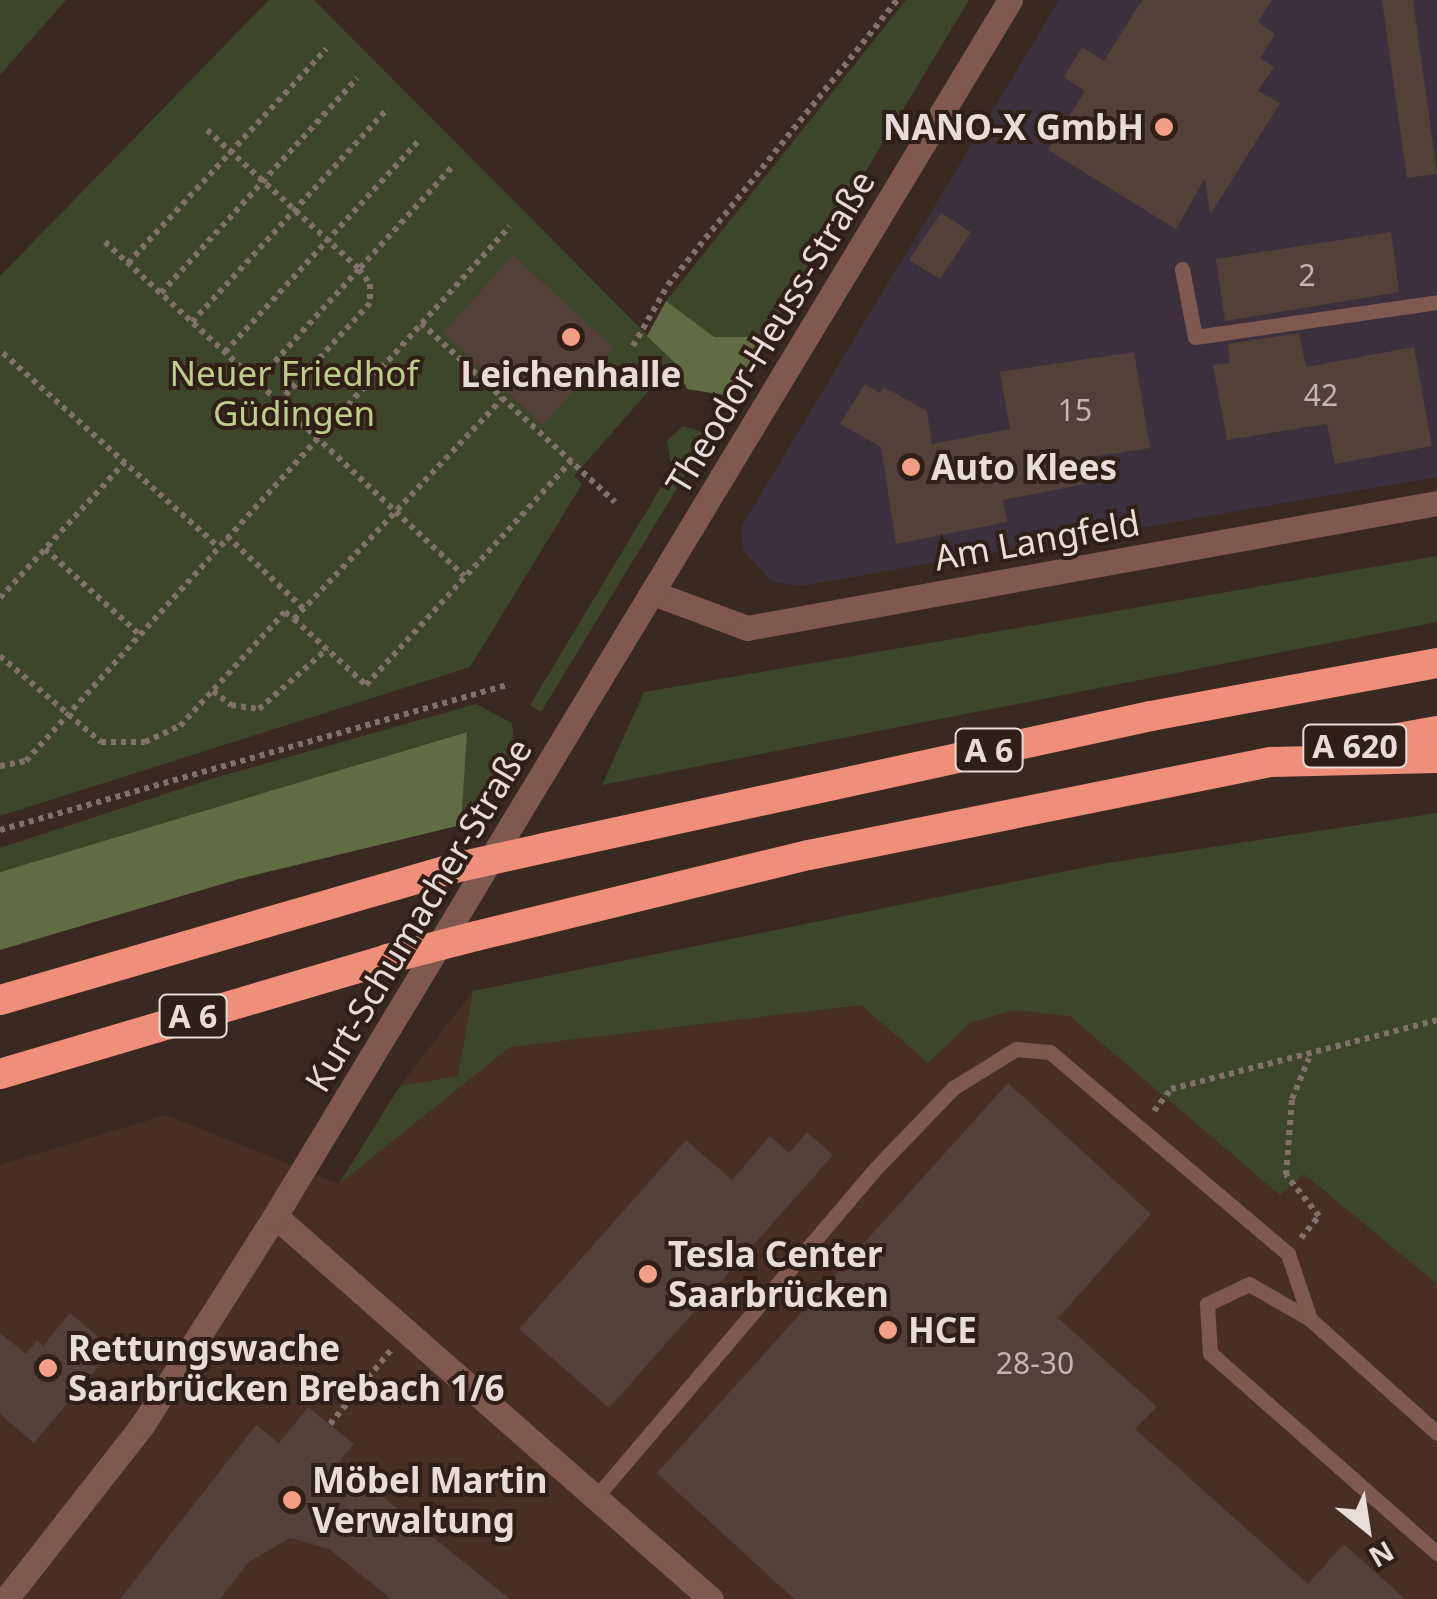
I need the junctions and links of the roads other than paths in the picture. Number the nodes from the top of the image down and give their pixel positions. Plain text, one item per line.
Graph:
1 (1010, 0) edge
2 (1182, 270) dead end
3 (1437, 302) edge
4 (1437, 503) edge
5 (654, 594) junction
6 (620, 649) joint
7 (1437, 663) edge
8 (1437, 731) edge
9 (1437, 758) edge
10 (1272, 762) junction
11 (0, 1000) edge
12 (0, 1074) edge
13 (275, 1216) junction
14 (1310, 1320) junction
15 (1437, 1433) edge
16 (596, 1496) junction
17 (1437, 1553) edge
18 (6, 1599) edge
19 (711, 1599) edge

1 - 5 street, Theodor-Heuss-Straße
2 - 3 lane
4 - 5 street, Am Langfeld
5 - 6 street, Theodor-Heuss-Straße
6 - 13 street, Kurt-Schumacher-Straße
7 - 11 highway, A 6, bridge
8 - 10 highway, A 620
9 - 10 highway, A 6
10 - 12 highway, A 6, bridge
13 - 16 street
13 - 18 street, Kurt-Schumacher-Straße
14 - 15 lane
14 - 16 lane
14 - 17 lane
16 - 19 street

